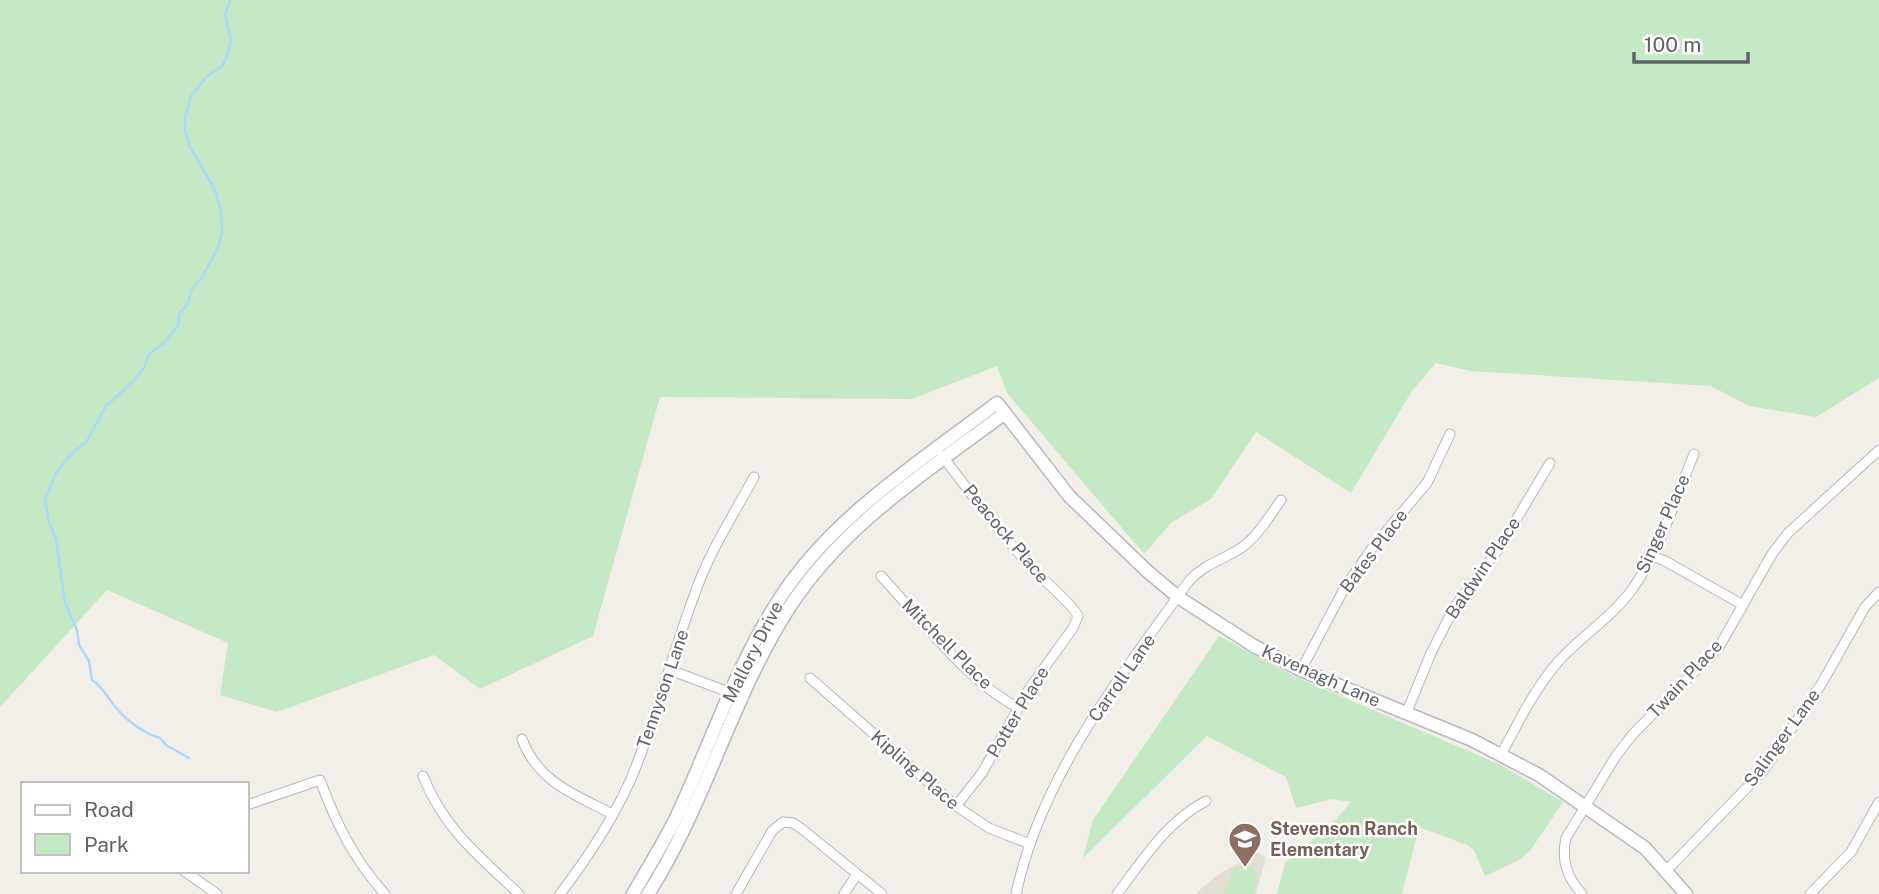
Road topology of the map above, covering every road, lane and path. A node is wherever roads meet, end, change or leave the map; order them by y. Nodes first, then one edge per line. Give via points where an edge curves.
1 (1001, 408) joint
2 (1450, 434) dead end
3 (1879, 450) edge
4 (940, 454) junction
5 (1694, 454) dead end
6 (1550, 463) dead end
7 (754, 477) dead end
8 (1281, 500) dead end
9 (1652, 556) junction
10 (881, 576) dead end
11 (1879, 592) edge
12 (1178, 597) junction
13 (1743, 605) junction
14 (1078, 616) joint
15 (670, 670) junction
16 (1301, 670) junction
17 (810, 678) dead end
18 (737, 695) junction
19 (1017, 707) junction
20 (1406, 714) junction
21 (522, 739) dead end
22 (1501, 755) junction
23 (424, 776) dead end
24 (1206, 801) dead end
25 (1879, 802) edge
26 (248, 805) edge
27 (956, 806) junction
28 (1585, 806) junction
29 (612, 814) junction
30 (1030, 844) junction
31 (1667, 870) junction
32 (187, 873) edge
33 (857, 874) junction
34 (217, 894) edge
35 (385, 894) edge
36 (519, 894) edge
37 (560, 894) edge
38 (633, 894) edge
39 (648, 894) edge
40 (736, 894) edge
41 (844, 894) edge
42 (882, 894) edge
43 (1016, 894) edge
44 (1116, 894) edge
45 (1582, 894) edge
46 (1686, 894) edge
47 (1810, 894) edge

1 - 4 main road, Mallory Drive
1 - 12 main road, Kavenagh Lane via 1069,496
2 - 16 street, Bates Place via 1427,483 1345,587
3 - 13 street, Twain Place via 1788,533
4 - 14 street, Peacock Place via 1028,564
4 - 18 main road, Mallory Drive via 869,501 808,561 752,646
5 - 9 street, Singer Place
6 - 20 street, Baldwin Place via 1498,550 1455,606
7 - 15 street, Tennyson Lane via 709,559
8 - 12 street, Carroll Lane via 1251,540 1198,572
9 - 13 street
9 - 22 street, Singer Place via 1618,607 1553,669 1526,706
10 - 19 street, Mitchell Place via 969,672
11 - 31 street, Salinger Lane via 1865,607 1822,683 1763,771
12 - 16 main road, Kavenagh Lane
12 - 30 street, Carroll Lane via 1075,747
13 - 28 street, Twain Place via 1719,646 1625,745
14 - 19 street, Potter Place
15 - 18 street
15 - 29 street, Tennyson Lane via 645,743
16 - 20 main road, Kavenagh Lane
17 - 27 street, Kipling Place
18 - 38 main road, Mallory Drive
18 - 39 main road via 682,834
19 - 27 street, Potter Place via 982,773
20 - 22 main road, Kavenagh Lane
21 - 29 street via 529,758 545,774
22 - 28 main road, Kavenagh Lane
23 - 36 street via 448,823
24 - 44 street via 1172,825
25 - 47 street via 1851,852
26 - 35 street via 320,780 349,848
27 - 30 street, Kipling Place via 989,828
28 - 31 main road, Kavenagh Lane via 1646,848
28 - 45 street, Twain Place via 1564,848 1566,869
29 - 37 street, Tennyson Lane
30 - 43 street, Carroll Lane
31 - 46 main road, Kavenagh Lane
32 - 34 street
33 - 40 street via 802,829 783,822 772,831
33 - 41 street
33 - 42 street

